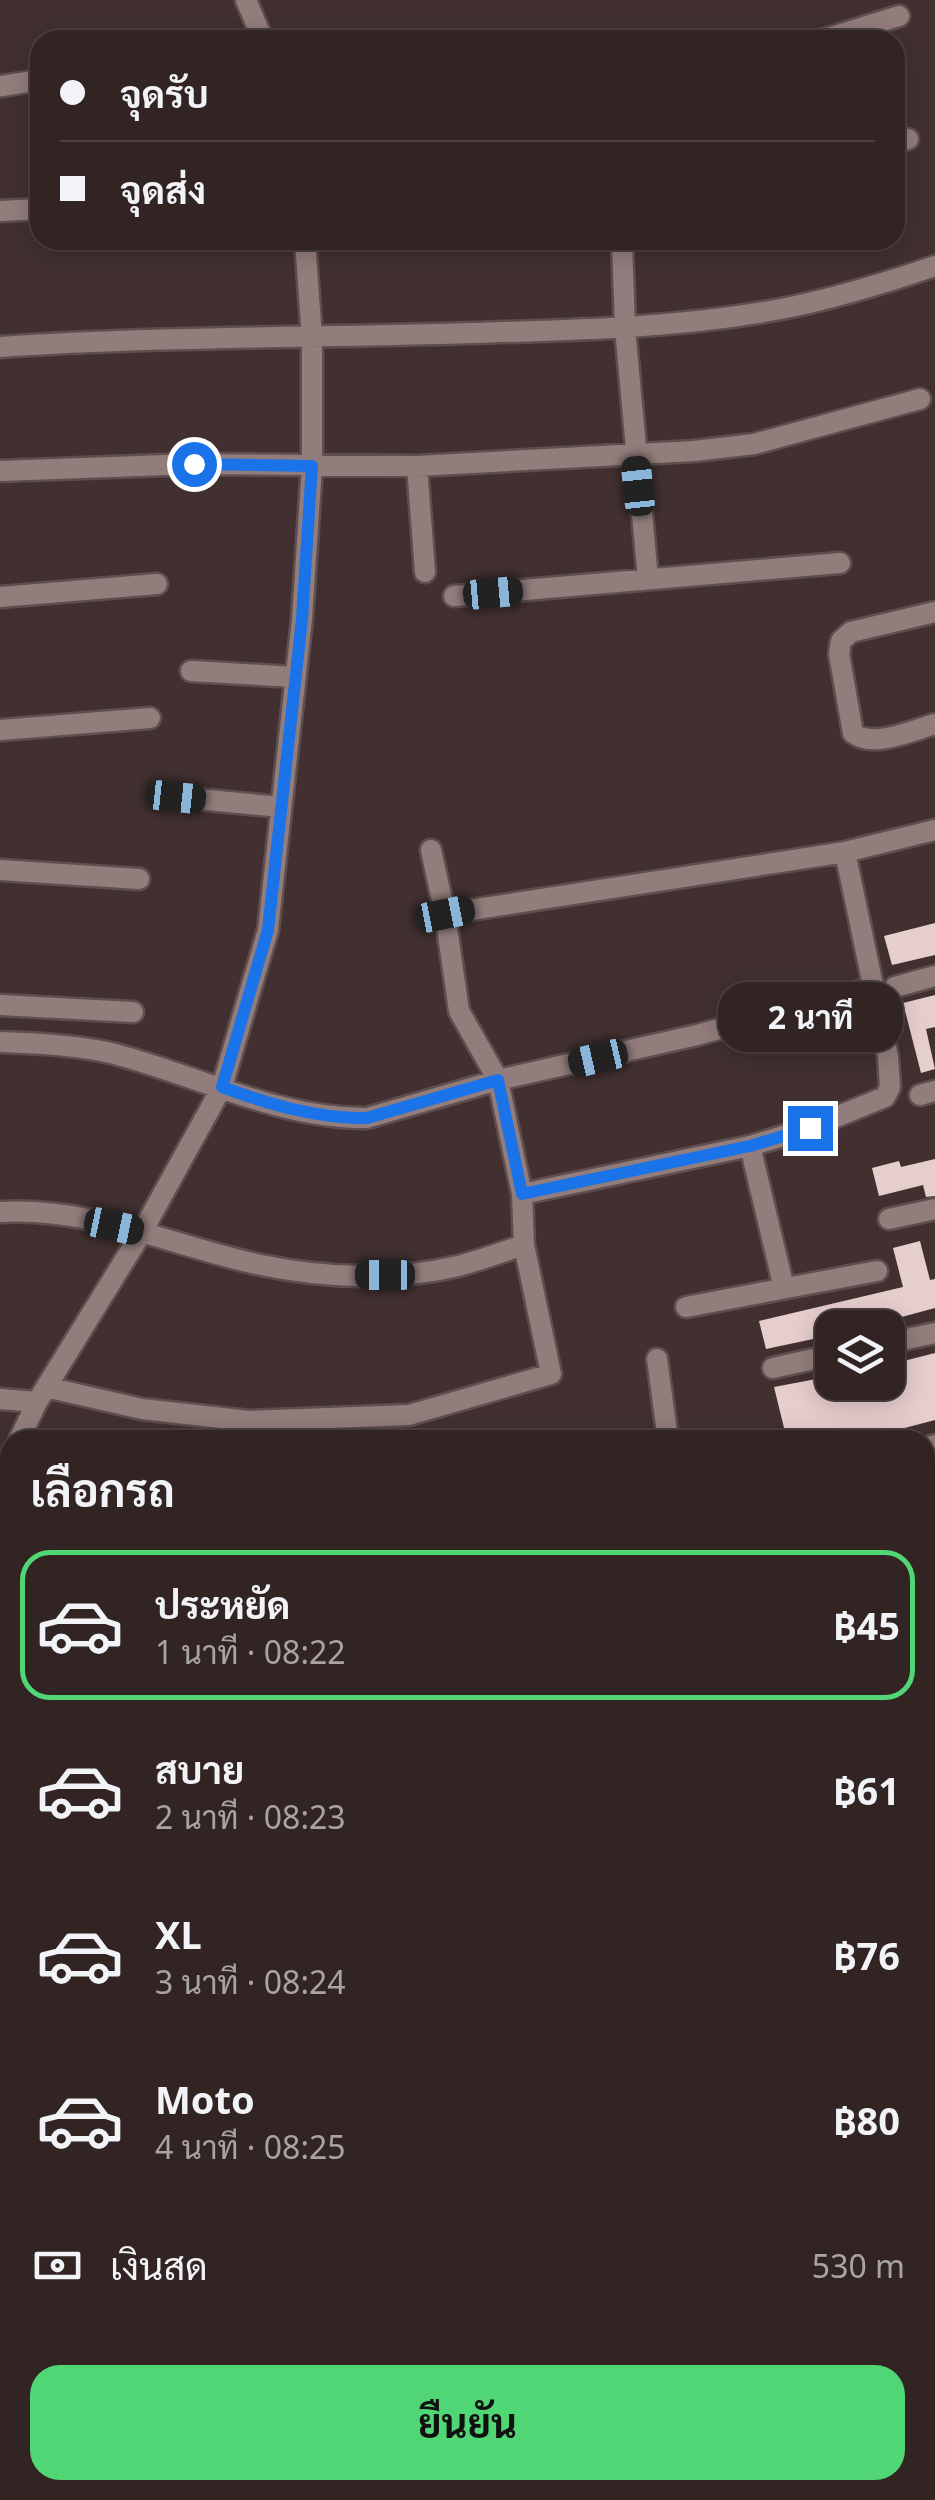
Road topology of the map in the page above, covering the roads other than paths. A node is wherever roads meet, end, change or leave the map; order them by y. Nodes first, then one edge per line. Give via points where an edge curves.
1 (246, 0) edge
2 (899, 16) dead end
3 (258, 30) edge
4 (854, 30) edge
5 (30, 82) edge
6 (2, 86) edge
7 (30, 210) edge
8 (0, 212) edge
9 (306, 250) edge
10 (622, 250) edge
11 (935, 266) edge
12 (625, 328) junction
13 (312, 338) junction
14 (0, 347) edge
15 (920, 399) dead end
16 (635, 454) junction
17 (312, 466) junction
18 (418, 466) junction
19 (0, 470) edge
20 (840, 563) dead end
21 (425, 572) dead end
22 (648, 579) junction
23 (157, 584) dead end
24 (454, 596) dead end
25 (0, 597) edge
26 (935, 612) edge
27 (191, 671) dead end
28 (295, 677) junction
29 (150, 718) dead end
30 (935, 724) edge
31 (0, 730) edge
32 (176, 797) dead end
33 (281, 807) junction
34 (935, 830) edge
35 (431, 850) dead end
36 (845, 852) junction
37 (0, 870) edge
38 (139, 879) dead end
39 (445, 914) junction
40 (935, 976) edge
41 (885, 987) junction
42 (0, 1005) edge
43 (134, 1012) dead end
44 (0, 1042) edge
45 (498, 1080) junction
46 (222, 1087) junction
47 (750, 1146) junction
48 (522, 1194) junction
49 (935, 1209) edge
50 (0, 1212) edge
51 (889, 1220) dead end
52 (142, 1232) junction
53 (524, 1244) junction
54 (876, 1271) dead end
55 (784, 1288) junction
56 (686, 1308) dead end
57 (935, 1333) edge
58 (905, 1339) edge
59 (656, 1359) dead end
60 (815, 1359) edge
61 (773, 1368) dead end
62 (42, 1394) junction
63 (0, 1399) edge
64 (24, 1430) edge
65 (667, 1430) edge

1 - 3 street
2 - 4 street
5 - 6 street
7 - 8 street
9 - 13 street
10 - 12 street
11 - 12 street via 781,309
12 - 13 street
12 - 16 street
13 - 14 street
13 - 17 street
15 - 16 street via 754,444
16 - 18 street
16 - 22 street
17 - 18 street
17 - 19 street
17 - 28 street
18 - 21 street
20 - 22 street
22 - 24 street
23 - 25 street
26 - 30 street via 851,632 839,654 853,734 872,740
27 - 28 street
28 - 33 street
29 - 31 street
32 - 33 street
33 - 46 street via 268,930
34 - 36 street
35 - 39 street
36 - 39 street
36 - 41 street
37 - 38 street
39 - 45 street via 459,1010
40 - 41 street
41 - 45 street
41 - 47 street via 885,1097
42 - 43 street
44 - 46 street via 111,1053
45 - 46 street via 367,1118 264,1103
45 - 48 street
46 - 52 street
47 - 48 street
47 - 55 street
48 - 53 street
49 - 51 street
50 - 52 street via 59,1214
52 - 53 street via 323,1274 456,1266
52 - 62 street
53 - 62 street via 551,1374 409,1415 250,1421
54 - 55 street
55 - 56 street
57 - 58 street
59 - 65 street
60 - 61 street
62 - 63 street
62 - 64 street

